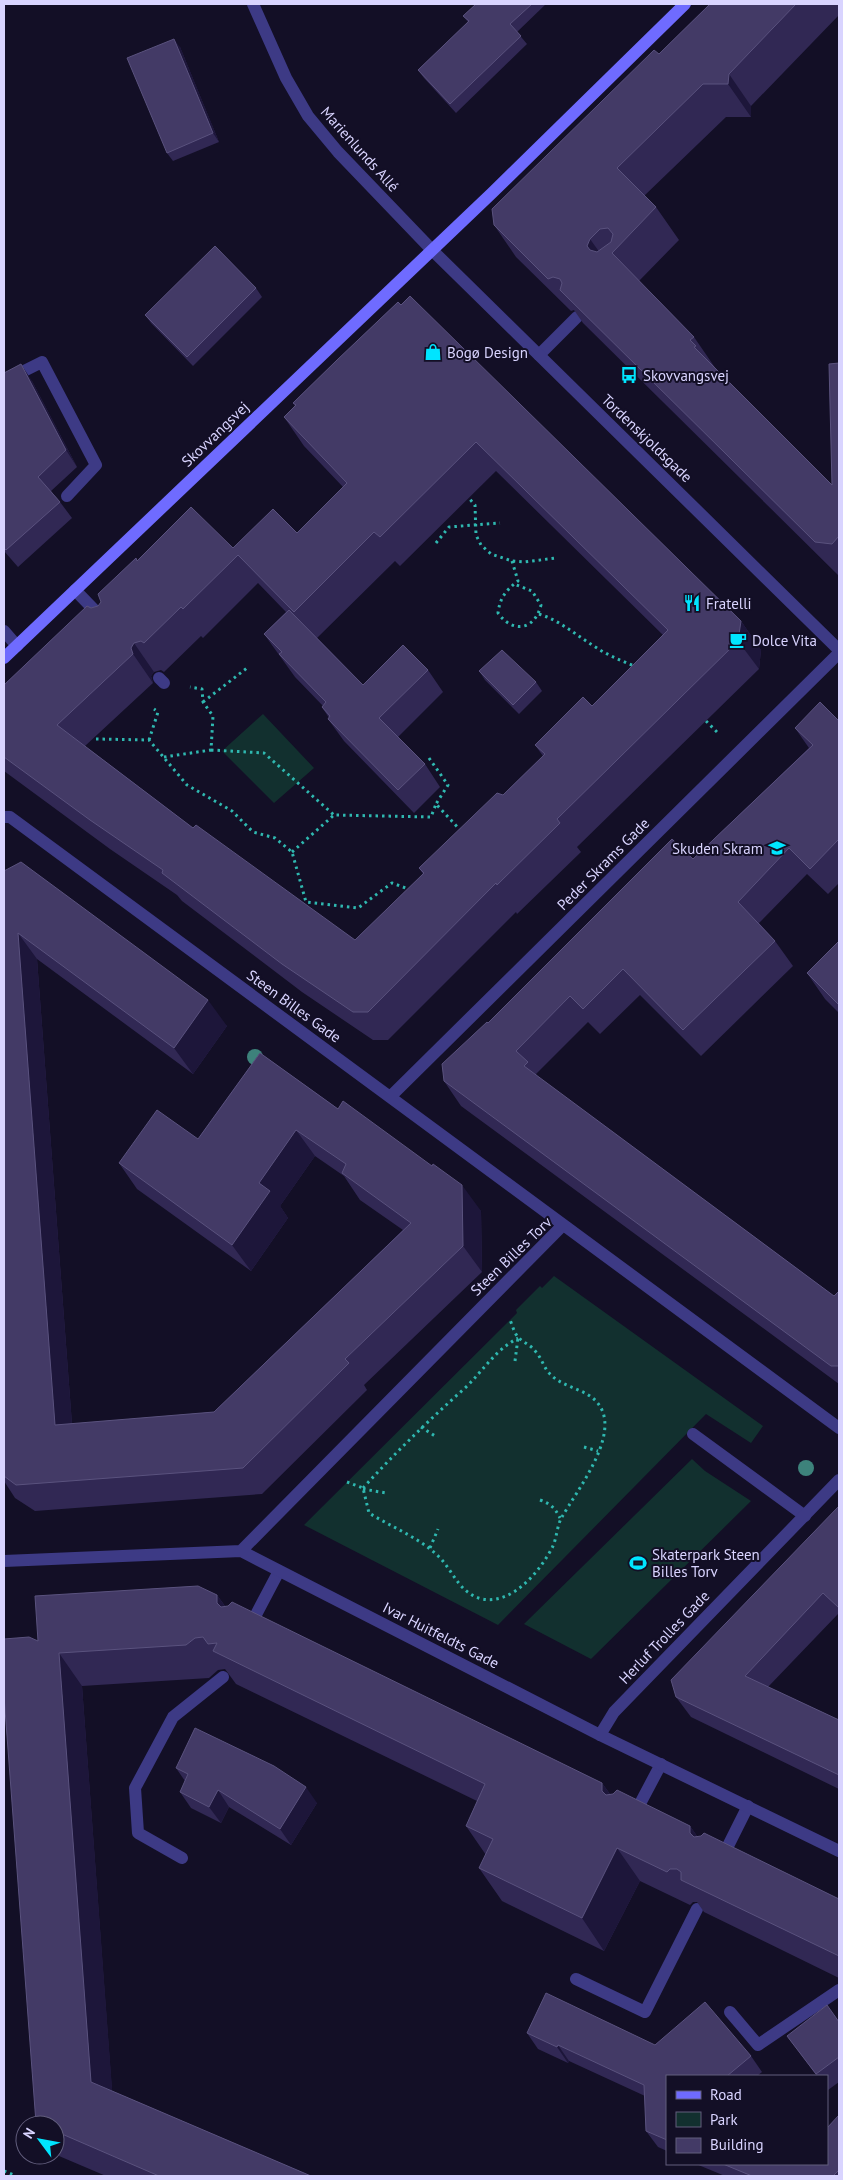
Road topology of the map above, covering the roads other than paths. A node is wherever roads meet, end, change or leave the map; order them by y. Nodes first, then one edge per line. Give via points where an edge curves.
1 (253, 4) edge
2 (685, 4) edge
3 (432, 250) junction
4 (577, 317) edge
5 (539, 355) junction
6 (4, 381) edge
7 (66, 496) dead end
8 (75, 590) junction
9 (113, 629) edge
10 (4, 631) edge
11 (17, 646) junction
12 (839, 652) edge
13 (4, 658) edge
14 (4, 817) edge
15 (390, 1097) junction
16 (563, 1225) junction
17 (839, 1428) edge
18 (693, 1434) dead end
19 (839, 1480) edge
20 (805, 1516) junction
21 (241, 1551) junction
22 (4, 1561) edge
23 (279, 1571) junction
24 (247, 1632) edge
25 (223, 1677) edge
26 (600, 1735) junction
27 (661, 1764) junction
28 (748, 1806) junction
29 (632, 1820) edge
30 (839, 1851) edge
31 (182, 1858) dead end
32 (720, 1862) edge
33 (697, 1909) edge
34 (576, 1979) dead end
35 (839, 1990) edge
36 (730, 2012) dead end

1 - 3 street, Marienlunds Allé via 286,78 308,116
2 - 3 street, Skovvangsvej
3 - 5 street, Tordenskjoldsgade
3 - 8 street, Skovvangsvej
4 - 5 street
5 - 12 street, Tordenskjoldsgade
6 - 7 street via 42,362 96,465
8 - 9 street
8 - 11 street, Skovvangsvej
10 - 11 street
11 - 13 street, Skovvangsvej
12 - 15 street, Peder Skrams Gade
14 - 15 street, Steen Billes Gade via 18,823
15 - 16 street, Steen Billes Gade
16 - 17 street, Steen Billes Torv
16 - 21 street, Steen Billes Torv
18 - 20 street
19 - 20 street, Herluf Trolles Gade
20 - 26 street, Herluf Trolles Gade via 614,1712
21 - 22 street
21 - 23 street, Ivar Huitfeldts Gade
23 - 24 street
23 - 26 street, Ivar Huitfeldts Gade
25 - 31 street via 174,1717 135,1788 138,1833
26 - 27 street, Ivar Huitfeldts Gade
27 - 28 street, Ivar Huitfeldts Gade
27 - 29 street
28 - 30 street, Ivar Huitfeldts Gade
28 - 32 street
33 - 34 street via 645,2012
35 - 36 street via 758,2045

